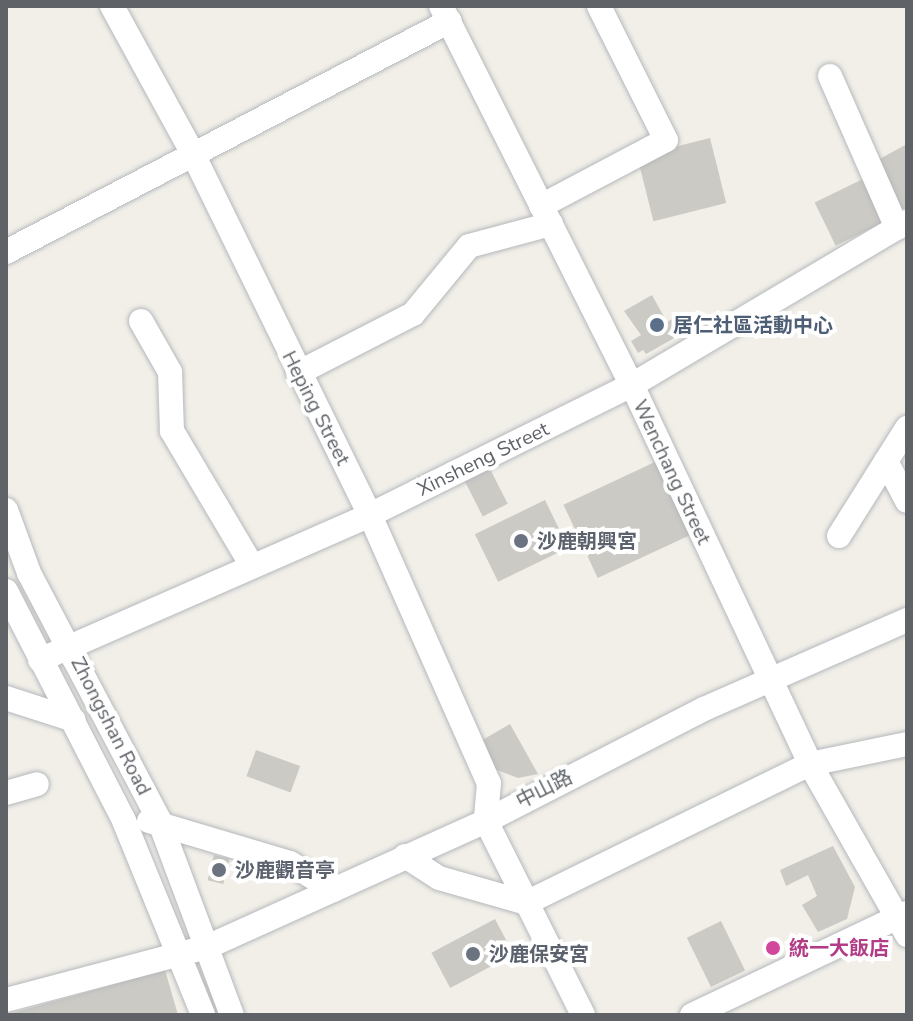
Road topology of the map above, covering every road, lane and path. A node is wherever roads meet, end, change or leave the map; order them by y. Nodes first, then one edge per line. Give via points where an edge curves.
1 (112, 6) edge
2 (599, 6) edge
3 (445, 14) edge
4 (830, 76) dead end
5 (194, 156) junction
6 (546, 215) junction
7 (902, 225) edge
8 (6, 252) edge
9 (141, 321) dead end
10 (298, 373) junction
11 (632, 385) junction
12 (907, 428) edge
13 (886, 461) junction
14 (907, 501) edge
15 (6, 510) edge
16 (370, 515) junction
17 (839, 536) dead end
18 (252, 566) junction
19 (6, 591) edge
20 (907, 620) edge
21 (69, 646) junction
22 (40, 660) junction
23 (769, 681) junction
24 (6, 698) edge
25 (74, 720) junction
26 (907, 744) edge
27 (810, 764) junction
28 (37, 784) dead end
29 (6, 793) edge
30 (159, 820) junction
31 (124, 821) junction
32 (486, 821) junction
33 (405, 856) junction
34 (333, 890) junction
35 (526, 903) junction
36 (903, 922) edge
37 (207, 947) junction
38 (179, 952) junction
39 (6, 1000) edge
40 (203, 1015) edge
41 (232, 1015) edge
42 (583, 1015) edge
43 (692, 1015) edge

1 - 5 street, Heping Street
2 - 6 street via 666,140
3 - 5 street
3 - 6 street, Wenchang Street
4 - 7 street
5 - 8 street
5 - 10 street, Heping Street
6 - 10 street via 469,246 413,314
6 - 11 street, Wenchang Street
7 - 11 street, Xinsheng Street
9 - 18 street via 170,372 172,431
10 - 16 street, Heping Street
11 - 16 street, Xinsheng Street
11 - 23 street, Wenchang Street
12 - 13 street
13 - 14 street
13 - 17 street
15 - 21 street, Zhongshan Road via 29,573
16 - 18 street, Xinsheng Street
16 - 32 street, Heping Street via 489,783
18 - 21 street, Xinsheng Street
19 - 22 street, Zhongshan Road
20 - 23 street, 中山路
21 - 22 street, Xinsheng Street
21 - 30 street, Zhongshan Road
22 - 25 street, Zhongshan Road
23 - 27 street, Wenchang Street
23 - 32 street, 中山路
24 - 25 street
25 - 31 street, Zhongshan Road
26 - 27 street
27 - 35 street
27 - 36 street, Wenchang Street
28 - 29 street
30 - 31 street
30 - 34 street via 290,863
30 - 37 street, Zhongshan Road
31 - 38 street, Zhongshan Road
32 - 33 street, 中山路
32 - 35 street
33 - 34 street, 中山路
33 - 35 street via 439,878
34 - 37 street, 中山路
35 - 42 street
36 - 43 street
37 - 38 street, 中山路
37 - 41 street, Zhongshan Road
38 - 39 street, 中山路
38 - 40 street, Zhongshan Road

